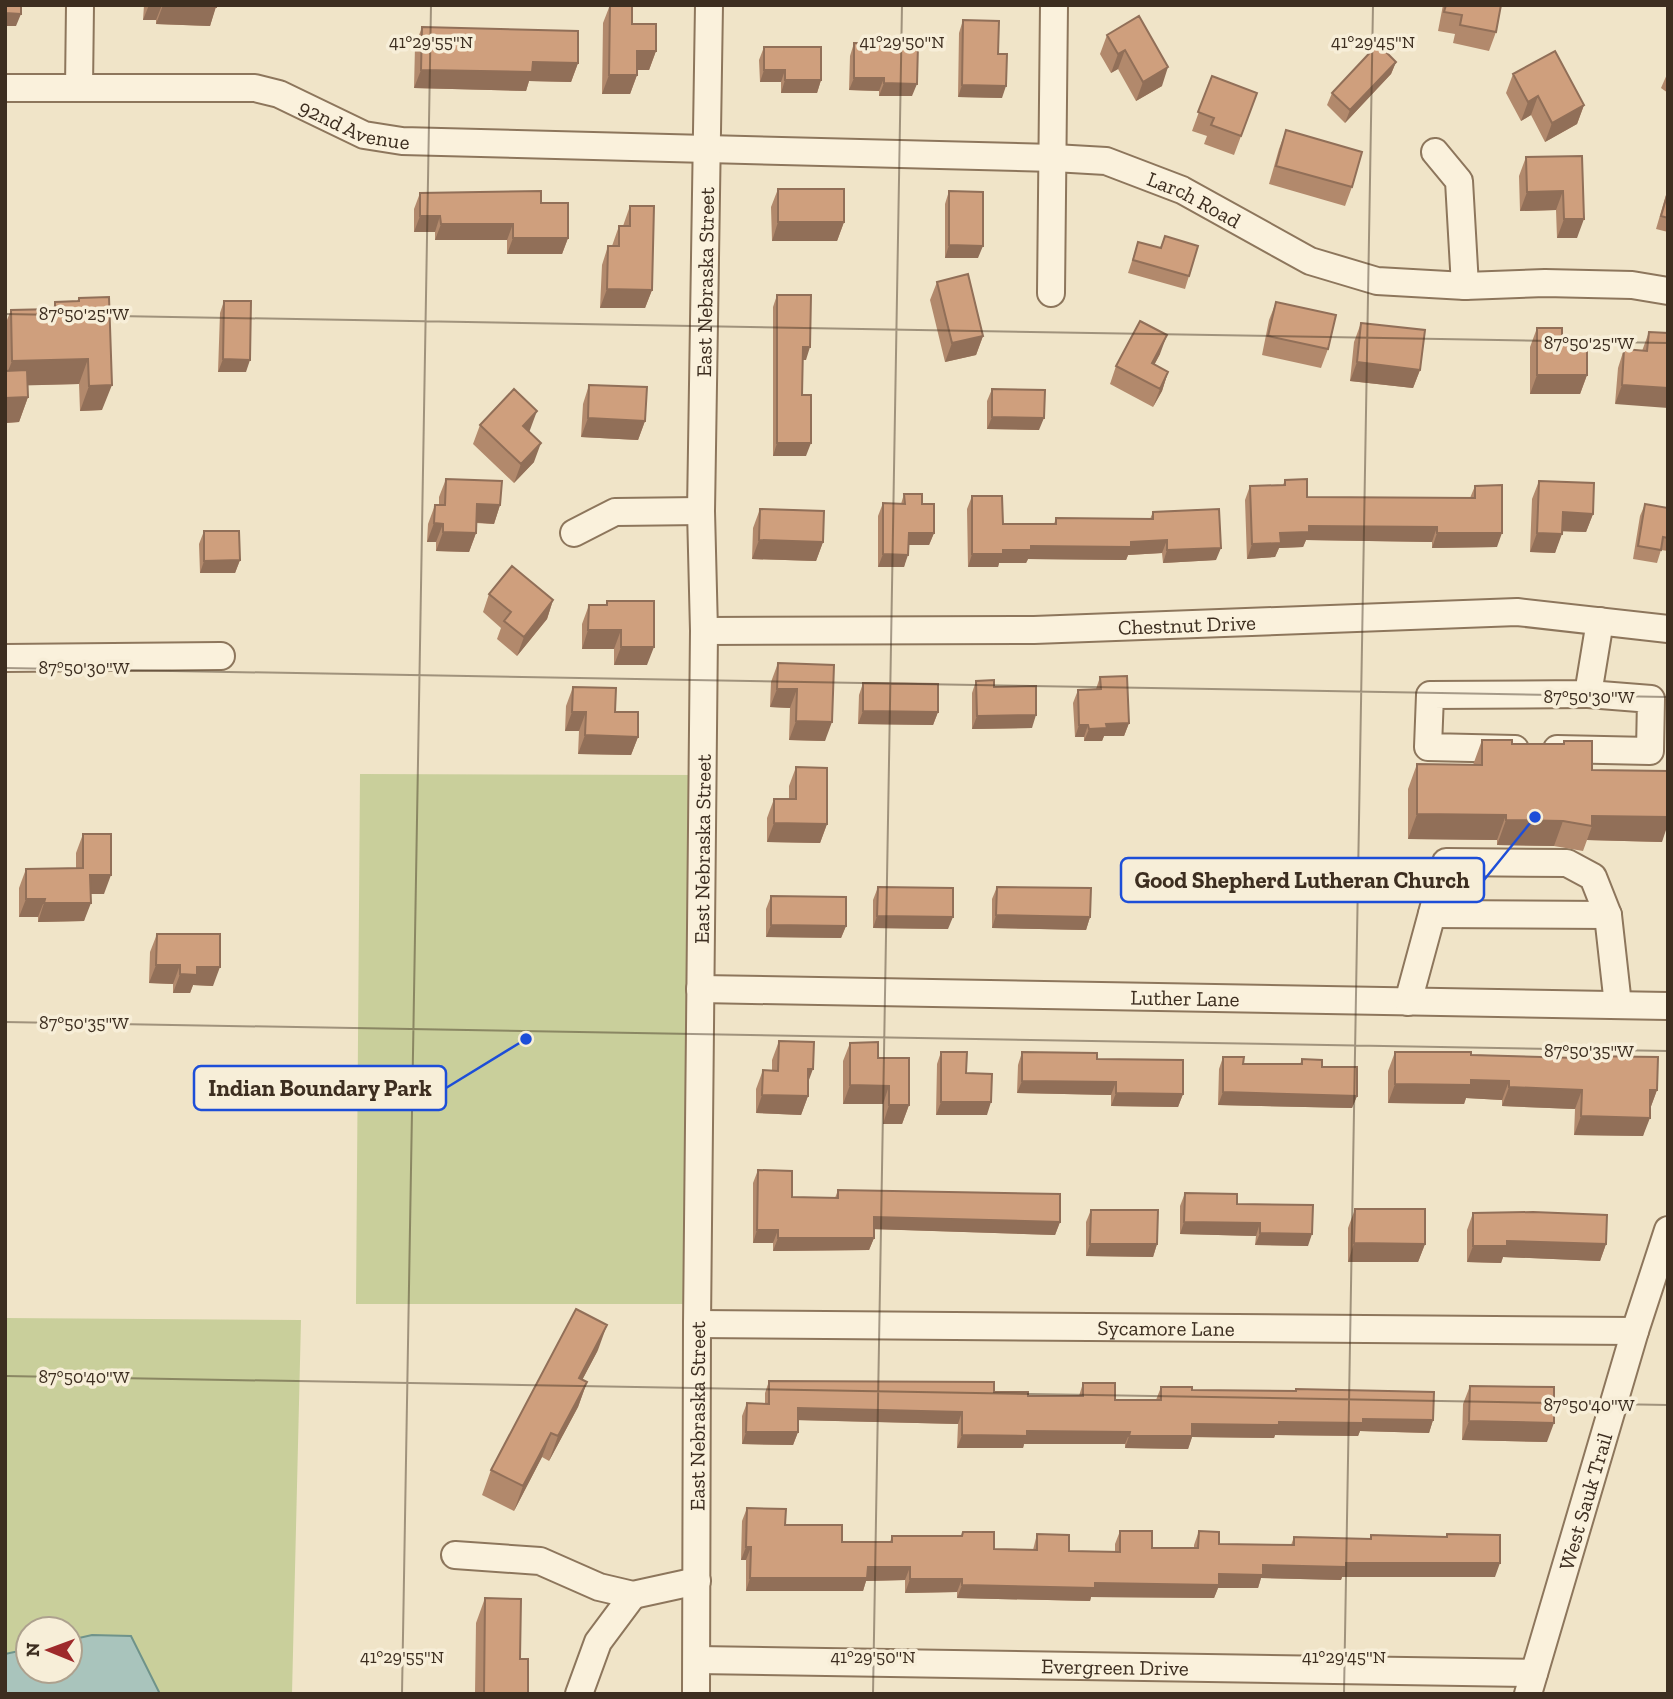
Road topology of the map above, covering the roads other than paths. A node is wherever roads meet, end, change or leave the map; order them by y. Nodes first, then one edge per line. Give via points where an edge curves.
1 (80, 5) edge
2 (709, 5) edge
3 (1054, 5) edge
4 (5, 88) edge
5 (79, 88) junction
6 (708, 148) junction
7 (1435, 152) dead end
8 (1054, 158) junction
9 (1465, 286) junction
10 (1668, 291) edge
11 (1051, 293) dead end
12 (701, 511) junction
13 (575, 533) dead end
14 (1600, 621) junction
15 (1668, 629) edge
16 (704, 631) junction
17 (221, 656) dead end
18 (5, 658) edge
19 (1588, 694) junction
20 (1432, 914) junction
21 (1608, 915) junction
22 (700, 989) junction
23 (1408, 1002) junction
24 (1618, 1005) junction
25 (1668, 1006) edge
26 (1668, 1230) edge
27 (697, 1324) junction
28 (1635, 1331) junction
29 (454, 1555) dead end
30 (697, 1581) junction
31 (633, 1595) junction
32 (696, 1660) junction
33 (1531, 1683) edge
34 (579, 1694) edge
35 (696, 1694) edge

1 - 5 street
2 - 6 street, East Nebraska Street
3 - 8 street
4 - 5 street, 92nd Avenue
5 - 6 street, 92nd Avenue via 255,88 279,93 364,135 402,141
6 - 8 street, Larch Road
6 - 12 street, East Nebraska Street
7 - 9 street via 1459,181
8 - 9 street, Larch Road via 1106,161 1182,190 1310,261 1377,281
8 - 11 street
9 - 10 street, Larch Road via 1632,285
12 - 13 street via 615,512
12 - 16 street, East Nebraska Street
14 - 15 street, Chestnut Drive
14 - 16 street, Chestnut Drive via 1517,612 1034,630
14 - 19 street
16 - 22 street, East Nebraska Street
17 - 18 street
19 - 19 street via 1430,695 1428,747 1650,751 1651,699
20 - 21 street
20 - 21 street via 1446,862 1566,863 1593,877
20 - 23 street
21 - 24 street
22 - 23 street, Luther Lane
22 - 27 street, East Nebraska Street
23 - 24 street, Luther Lane
24 - 25 street, Luther Lane
26 - 28 street, West Sauk Trail
27 - 28 street, Sycamore Lane
27 - 30 street, East Nebraska Street
28 - 33 street, West Sauk Trail
29 - 31 street via 540,1561 600,1587
30 - 31 street
30 - 32 street, East Nebraska Street
31 - 34 street via 597,1642
32 - 33 street, Evergreen Drive
32 - 35 street, East Nebraska Street

